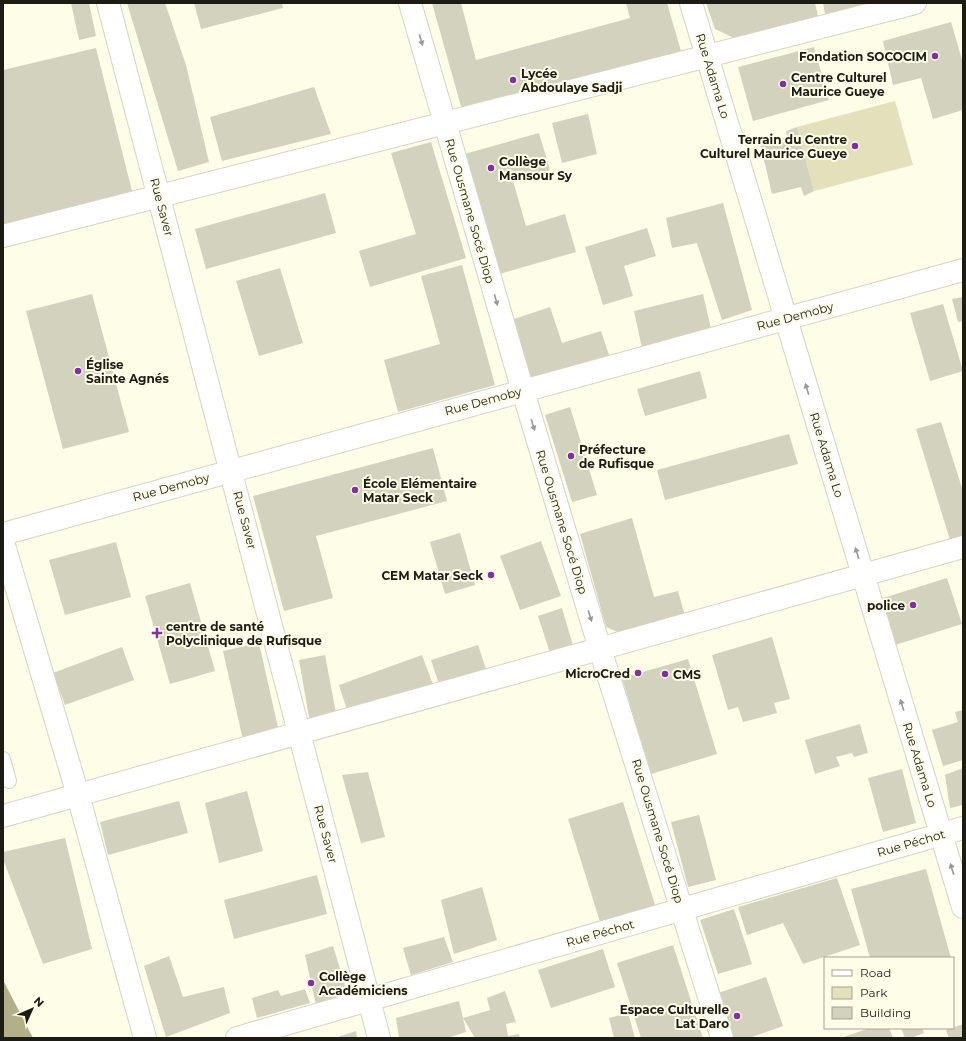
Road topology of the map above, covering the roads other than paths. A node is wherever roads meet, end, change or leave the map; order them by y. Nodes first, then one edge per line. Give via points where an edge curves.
1 (108, 3) edge
2 (410, 3) edge
3 (691, 3) edge
4 (915, 3) edge
5 (707, 56) junction
6 (445, 123) junction
7 (159, 196) junction
8 (3, 236) edge
9 (963, 270) edge
10 (786, 318) junction
11 (522, 391) junction
12 (232, 471) junction
13 (3, 534) edge
14 (3, 542) edge
15 (963, 547) edge
16 (863, 575) junction
17 (600, 649) junction
18 (300, 733) junction
19 (3, 759) edge
20 (9, 781) dead end
21 (78, 795) junction
22 (3, 816) edge
23 (963, 828) edge
24 (941, 834) junction
25 (963, 907) edge
26 (682, 910) junction
27 (370, 999) junction
28 (145, 1038) edge
29 (237, 1038) edge
30 (380, 1038) edge
31 (722, 1038) edge

1 - 7 street, Rue Saver
2 -> 6 street, Rue Ousmane Socé Diop
3 - 5 street, Rue Adama Lo
4 - 5 street
5 - 6 street
5 - 10 street, Rue Adama Lo
6 - 7 street
6 -> 11 street, Rue Ousmane Socé Diop
7 - 8 street
7 - 12 street, Rue Saver
9 - 10 street, Rue Demoby
10 - 11 street, Rue Demoby
16 -> 10 street, Rue Adama Lo
11 - 12 street, Rue Demoby
11 -> 17 street, Rue Ousmane Socé Diop
12 - 13 street, Rue Demoby
12 - 18 street, Rue Saver
14 - 21 street
15 - 16 street
16 - 17 street
24 -> 16 street, Rue Adama Lo
17 - 18 street
17 - 26 street, Rue Ousmane Socé Diop
18 - 21 street
18 - 27 street, Rue Saver
19 - 20 lane
21 - 22 street
21 - 28 street
23 - 24 street, Rue Péchot
25 -> 24 street, Rue Adama Lo
24 - 26 street, Rue Péchot
26 - 27 street, Rue Péchot
26 - 31 street, Rue Ousmane Socé Diop
27 - 29 street, Rue Péchot
27 - 30 street, Rue Saver

